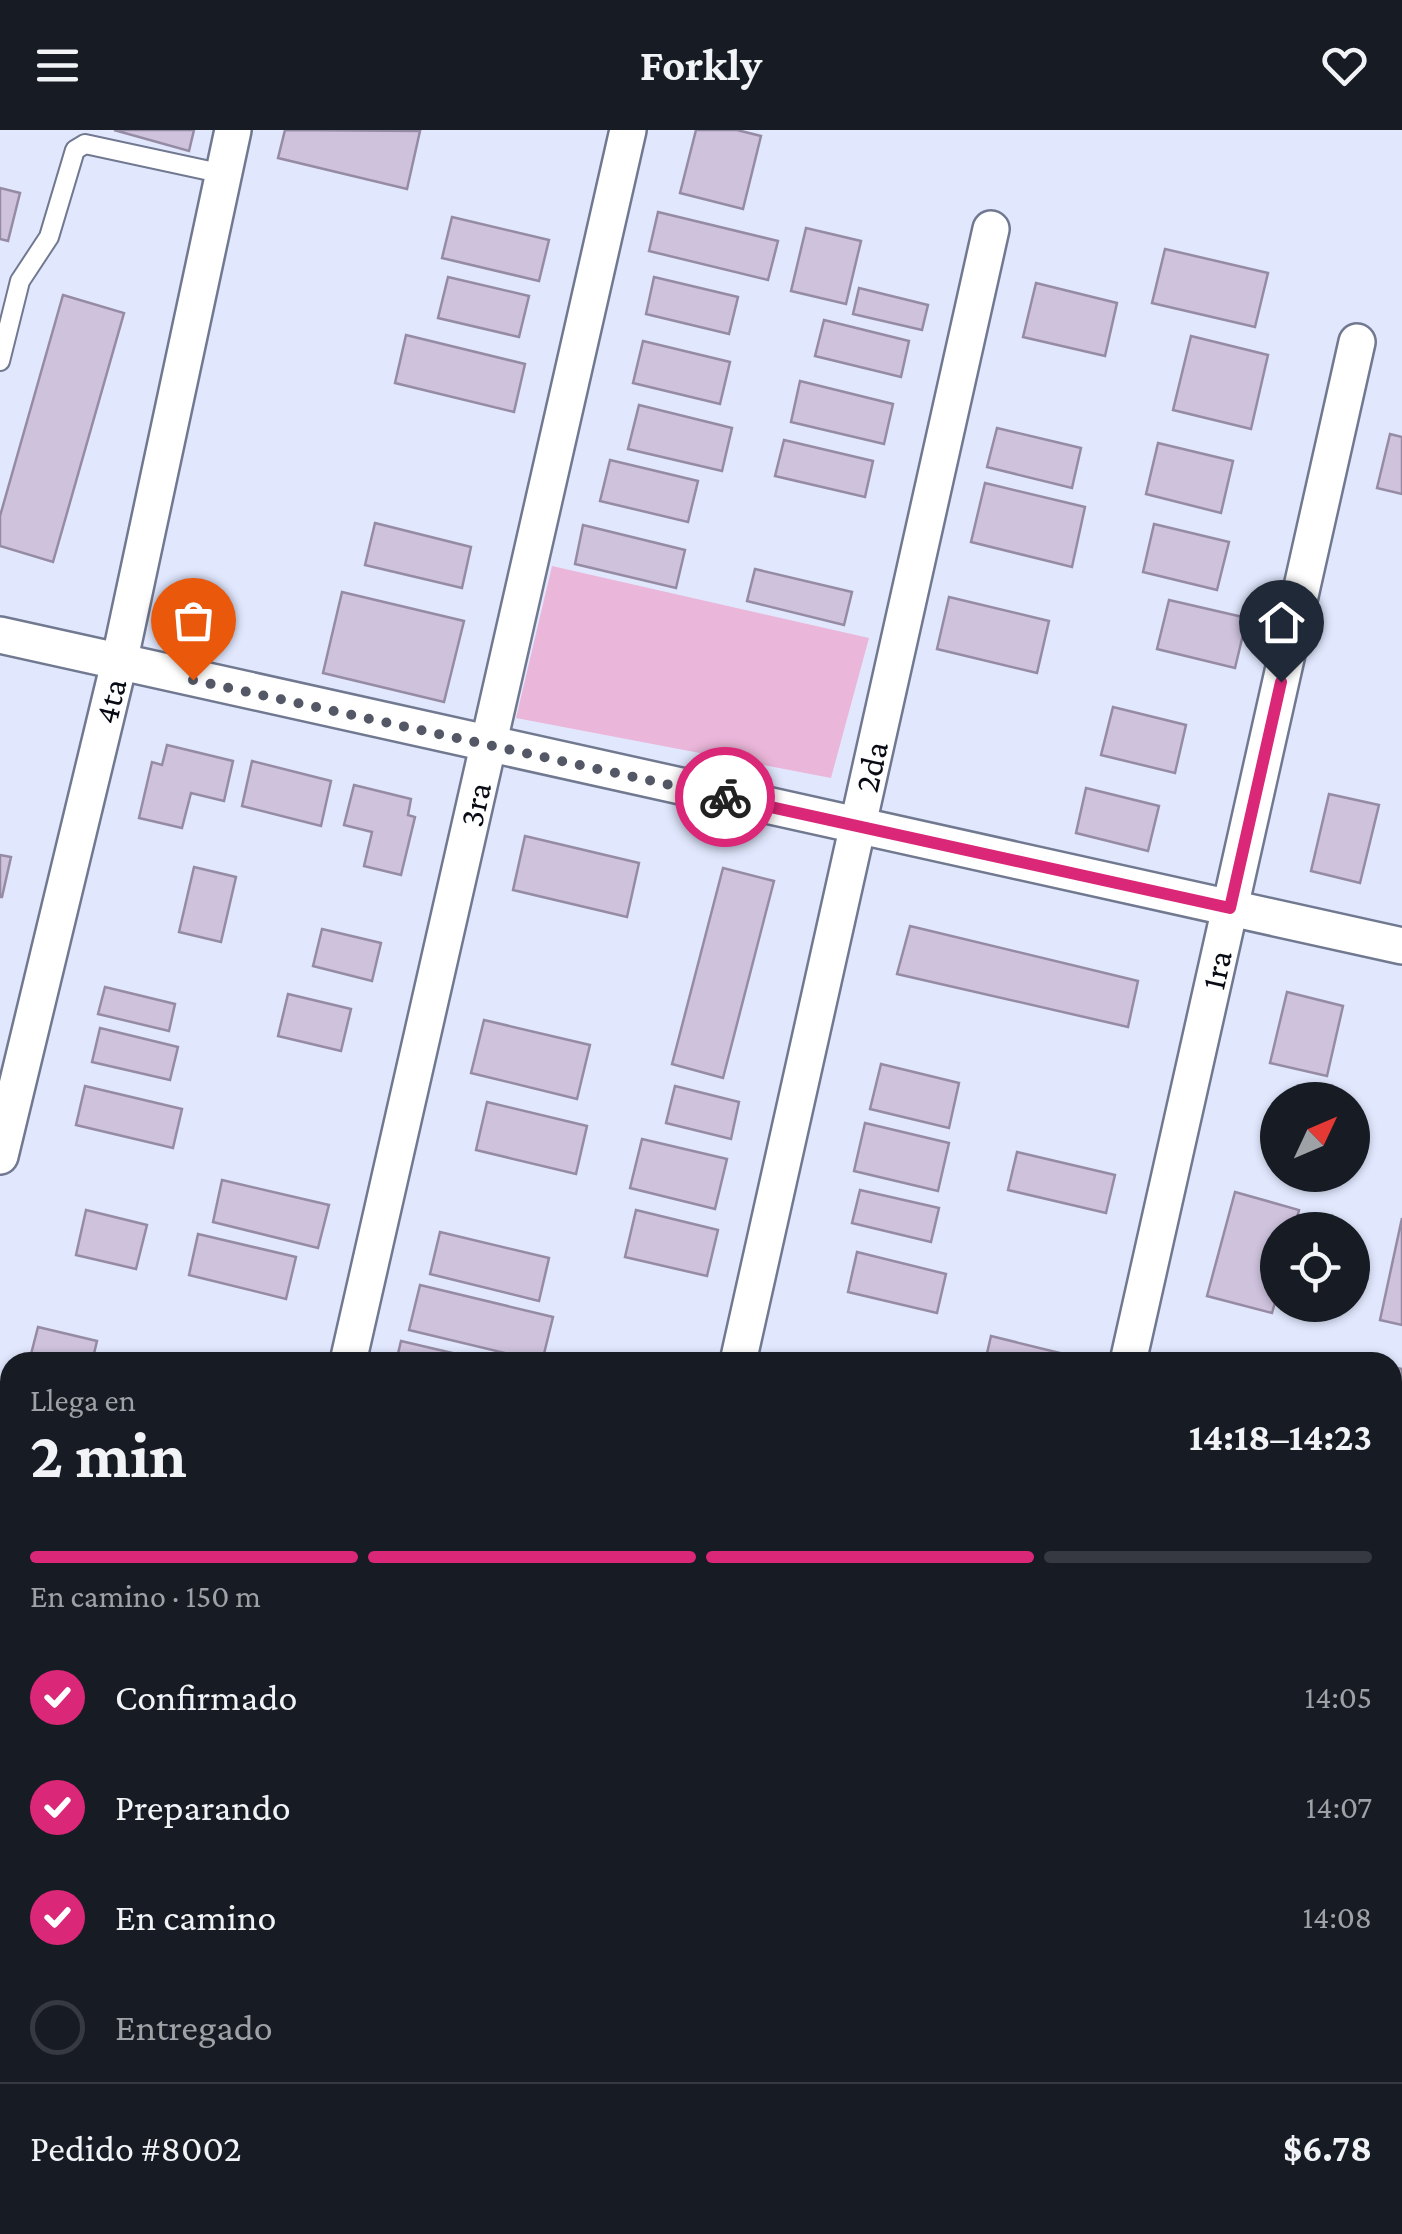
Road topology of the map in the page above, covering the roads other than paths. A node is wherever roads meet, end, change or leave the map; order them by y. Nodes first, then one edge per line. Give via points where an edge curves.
1 (233, 130) edge
2 (628, 130) edge
3 (224, 174) junction
4 (990, 229) dead end
5 (1357, 342) dead end
6 (0, 360) edge
7 (0, 636) edge
8 (119, 663) junction
9 (488, 745) junction
10 (858, 826) junction
11 (1230, 908) junction
12 (1402, 946) edge
13 (0, 1156) edge
14 (350, 1352) edge
15 (740, 1352) edge
16 (1130, 1352) edge

1 - 3 street, 4ta
2 - 9 street, 3ra
3 - 6 lane via 85,144 75,150 49,238 20,281
3 - 8 street, 4ta
4 - 10 street, 2da
5 - 11 street, 1ra
7 - 8 street
8 - 9 street
8 - 13 street, 4ta
9 - 10 street
9 - 14 street, 3ra
10 - 11 street
10 - 15 street, 2da
11 - 12 street
11 - 16 street, 1ra

